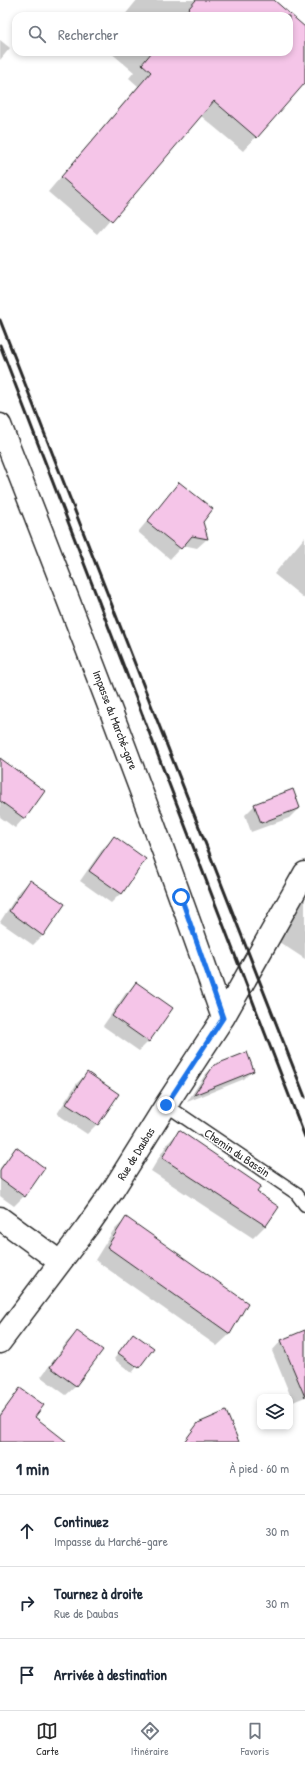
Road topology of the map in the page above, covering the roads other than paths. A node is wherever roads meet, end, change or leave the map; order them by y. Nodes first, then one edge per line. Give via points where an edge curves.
1 (0, 425) edge
2 (305, 873) edge
3 (223, 1018) junction
4 (166, 1105) junction
5 (305, 1205) edge
6 (0, 1218) edge
7 (60, 1262) junction
8 (0, 1342) edge

1 - 3 street, Impasse du Marché-gare via 181,897
2 - 3 street, Rue de Daubas
3 - 4 street, Rue de Daubas
4 - 5 lane, Chemin du Bassin via 296,1193
4 - 7 street, Rue de Daubas via 113,1190
6 - 7 street
7 - 8 street, Rue de Daubas

